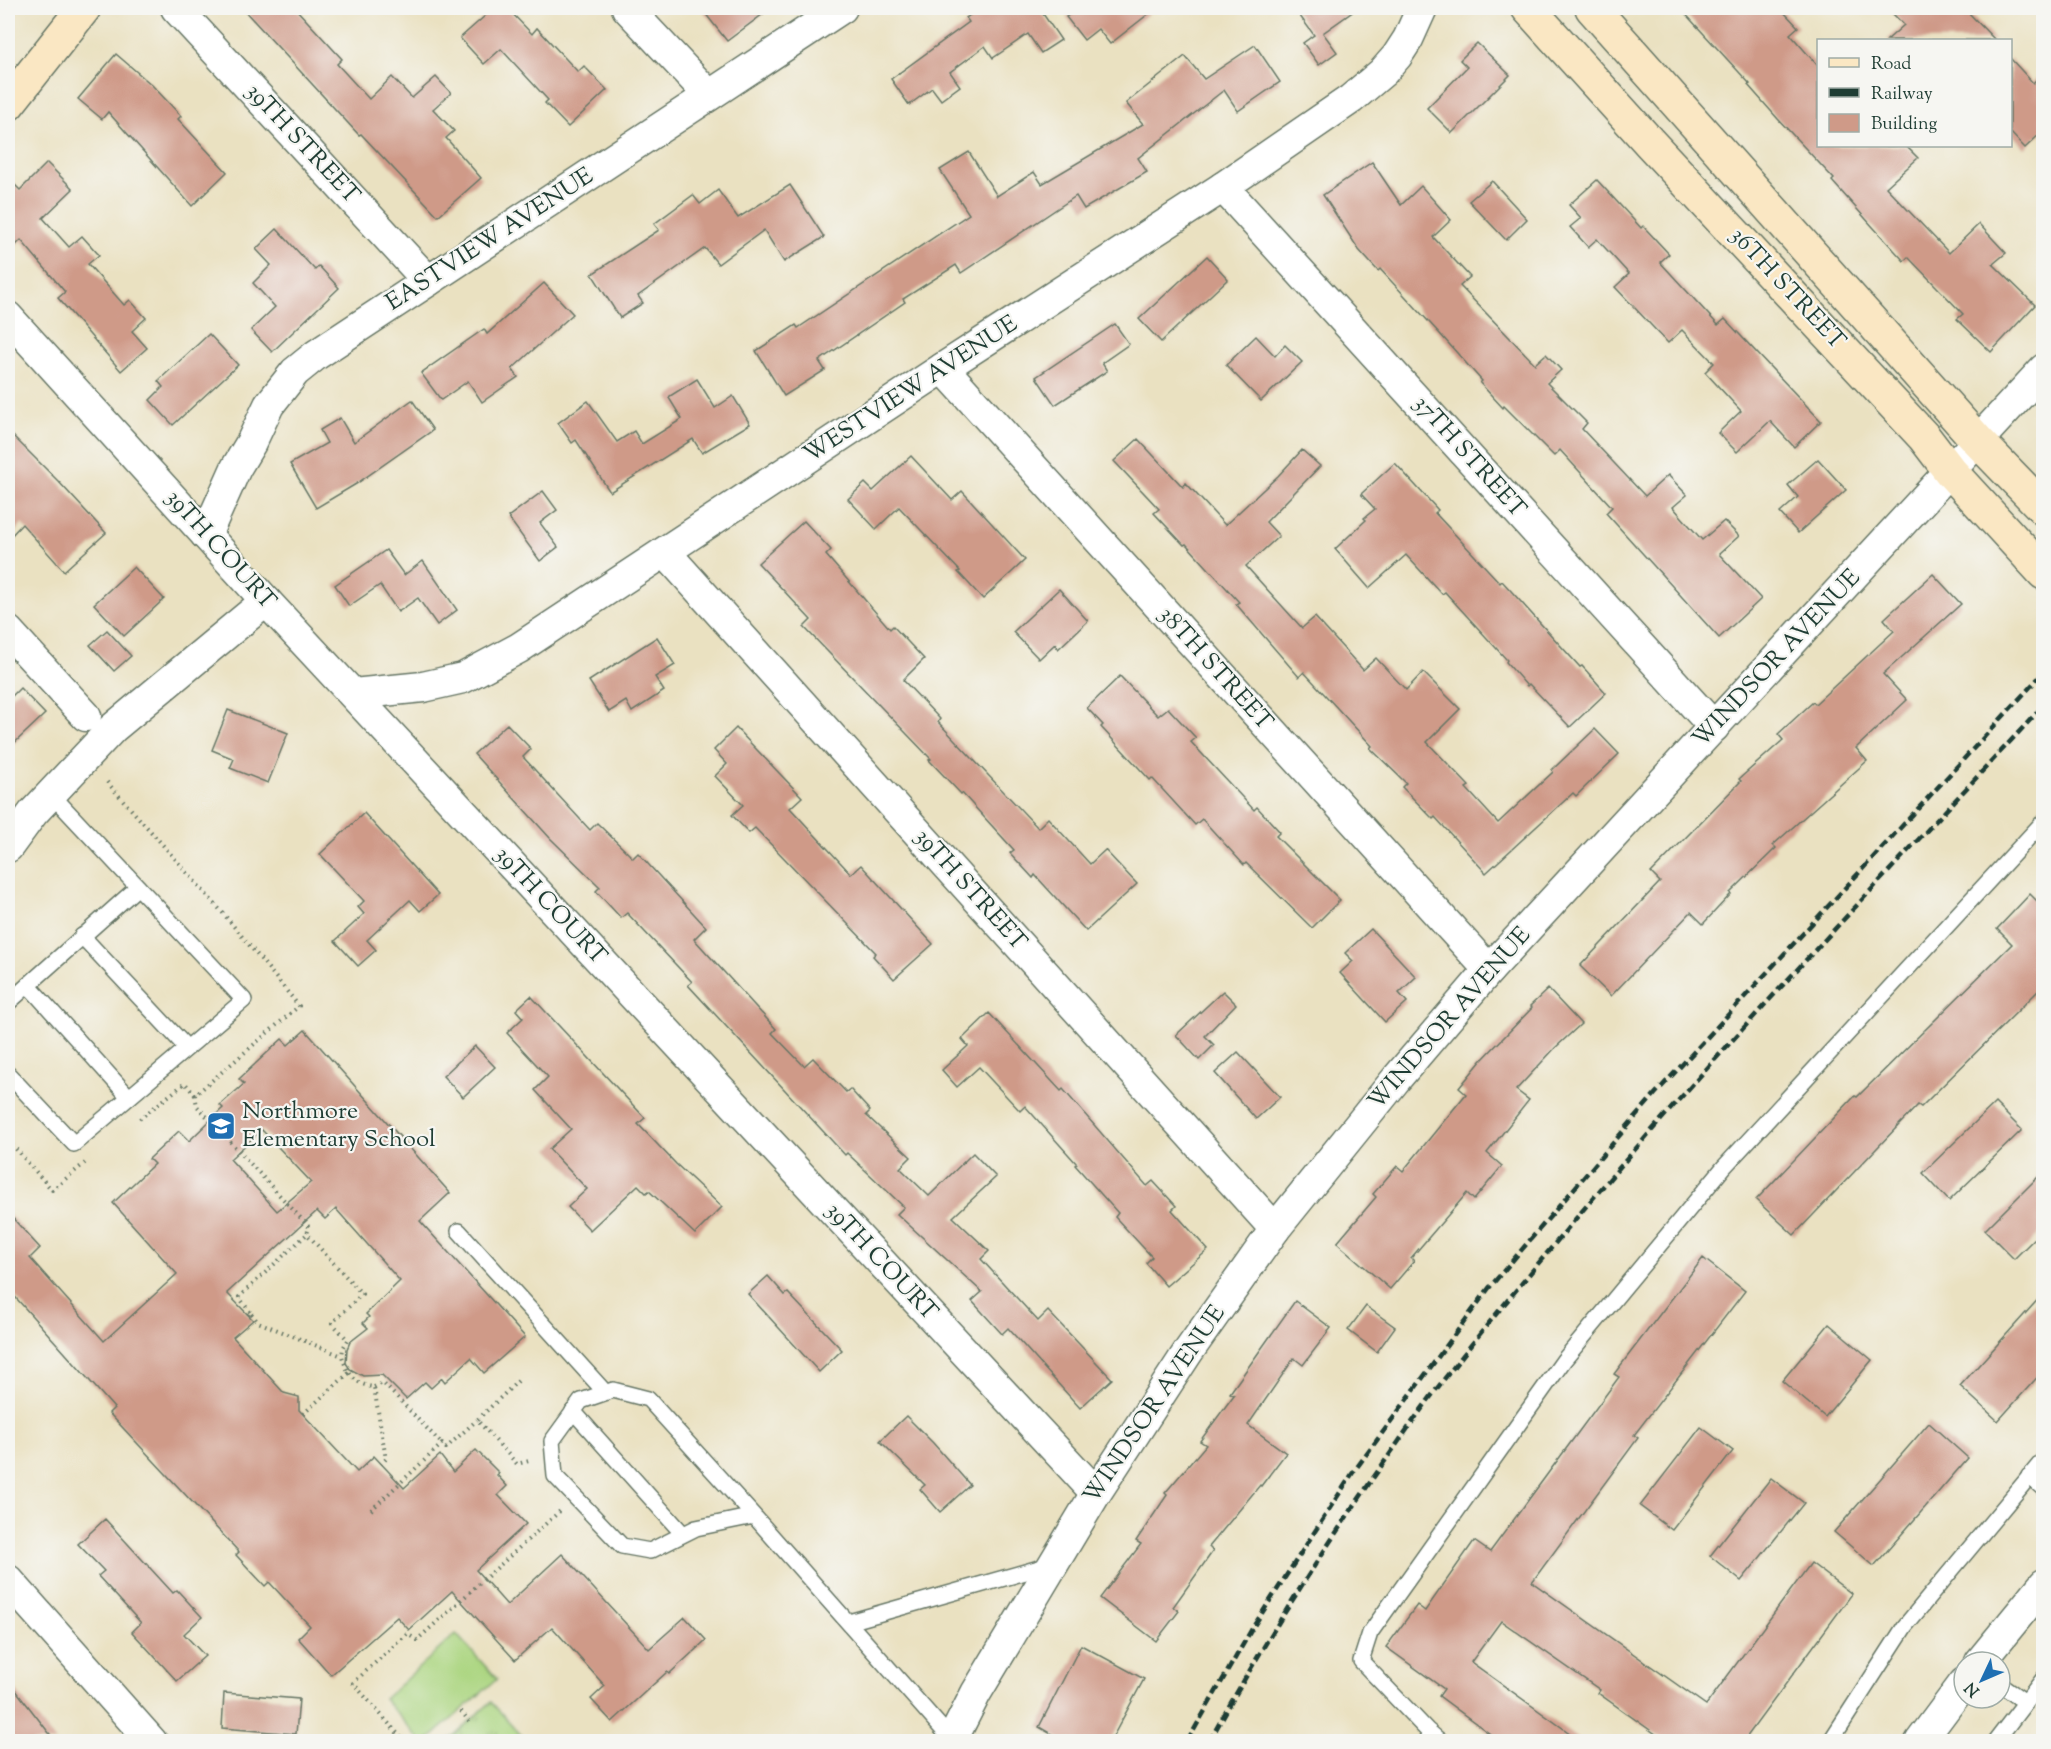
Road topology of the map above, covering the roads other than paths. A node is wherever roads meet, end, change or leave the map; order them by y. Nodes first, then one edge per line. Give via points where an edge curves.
1 (84, 8) edge
2 (176, 8) edge
3 (627, 8) edge
4 (842, 8) edge
5 (1422, 8) edge
6 (1528, 8) edge
7 (1592, 8) edge
8 (709, 95) junction
9 (8, 104) edge
10 (1223, 187) junction
11 (428, 281) junction
12 (8, 317) edge
13 (943, 368) junction
14 (2043, 369) edge
15 (1978, 441) junction
16 (1950, 471) junction
17 (2043, 509) edge
18 (206, 535) junction
19 (665, 552) junction
20 (2043, 573) edge
21 (266, 602) junction
22 (8, 631) edge
23 (352, 694) junction
24 (86, 716) dead end
25 (1714, 727) junction
26 (51, 794) junction
27 (2043, 821) edge
28 (8, 847) edge
29 (138, 887) junction
30 (82, 936) junction
31 (1489, 970) junction
32 (28, 985) junction
33 (8, 1003) edge
34 (187, 1048) junction
35 (8, 1074) edge
36 (129, 1097) junction
37 (1275, 1229) junction
38 (459, 1231) dead end
39 (605, 1392) junction
40 (573, 1411) junction
41 (2043, 1459) edge
42 (2029, 1476) junction
43 (2043, 1489) edge
44 (1096, 1492) junction
45 (754, 1516) junction
46 (683, 1534) junction
47 (1053, 1565) junction
48 (8, 1580) edge
49 (2040, 1596) edge
50 (849, 1622) junction
51 (1991, 1650) edge
52 (2043, 1678) edge
53 (2012, 1693) edge
54 (1952, 1699) edge
55 (2025, 1702) junction
56 (951, 1741) edge
57 (153, 1742) edge
58 (1441, 1742) edge
59 (1830, 1742) edge
60 (1920, 1742) edge
61 (1995, 1742) edge

1 - 9 street
2 - 11 street, 39TH STREET
3 - 8 street
4 - 8 street, EASTVIEW AVENUE
5 - 10 street, WESTVIEW AVENUE via 1397,56 1368,87
6 - 16 street, 36TH STREET via 1924,437
7 - 15 street, 36TH STREET
8 - 11 street, EASTVIEW AVENUE
10 - 13 street, WESTVIEW AVENUE
10 - 25 street, 37TH STREET
11 - 18 street, EASTVIEW AVENUE via 316,355 281,388 236,468
12 - 18 street, 39TH COURT
13 - 19 street, WESTVIEW AVENUE
13 - 31 street, 38TH STREET
14 - 15 street, WINDSOR AVENUE
15 - 16 street, WINDSOR AVENUE
15 - 17 street, 36TH STREET
16 - 20 street, 36TH STREET
16 - 25 street, WINDSOR AVENUE
18 - 21 street, 39TH COURT
19 - 23 street, WESTVIEW AVENUE via 519,648 463,678 423,687
19 - 37 street, 39TH STREET
21 - 23 street, 39TH COURT
21 - 26 street via 113,728
22 - 24 street
23 - 44 street, 39TH COURT
25 - 31 street, WINDSOR AVENUE
26 - 28 street
26 - 29 lane
27 - 58 lane via 1724,1167 1572,1350 1370,1633 1361,1661
29 - 30 lane
29 - 34 lane via 244,999
30 - 32 lane
30 - 34 lane
31 - 37 street, WINDSOR AVENUE
32 - 33 lane
32 - 36 lane
34 - 36 lane
35 - 36 lane via 74,1144
37 - 44 street, WINDSOR AVENUE
38 - 39 lane
39 - 40 lane via 581,1401
39 - 45 lane via 613,1390 648,1399
40 - 46 lane
40 - 46 lane via 552,1442 555,1476 622,1546 650,1551
41 - 42 lane
42 - 43 lane
42 - 59 lane via 1905,1626
44 - 47 street, WINDSOR AVENUE
45 - 46 lane
45 - 50 lane
47 - 50 lane
47 - 56 street, WINDSOR AVENUE
48 - 57 street
49 - 51 street
50 - 56 lane
52 - 55 lane
53 - 55 lane
54 - 60 street
55 - 61 lane

